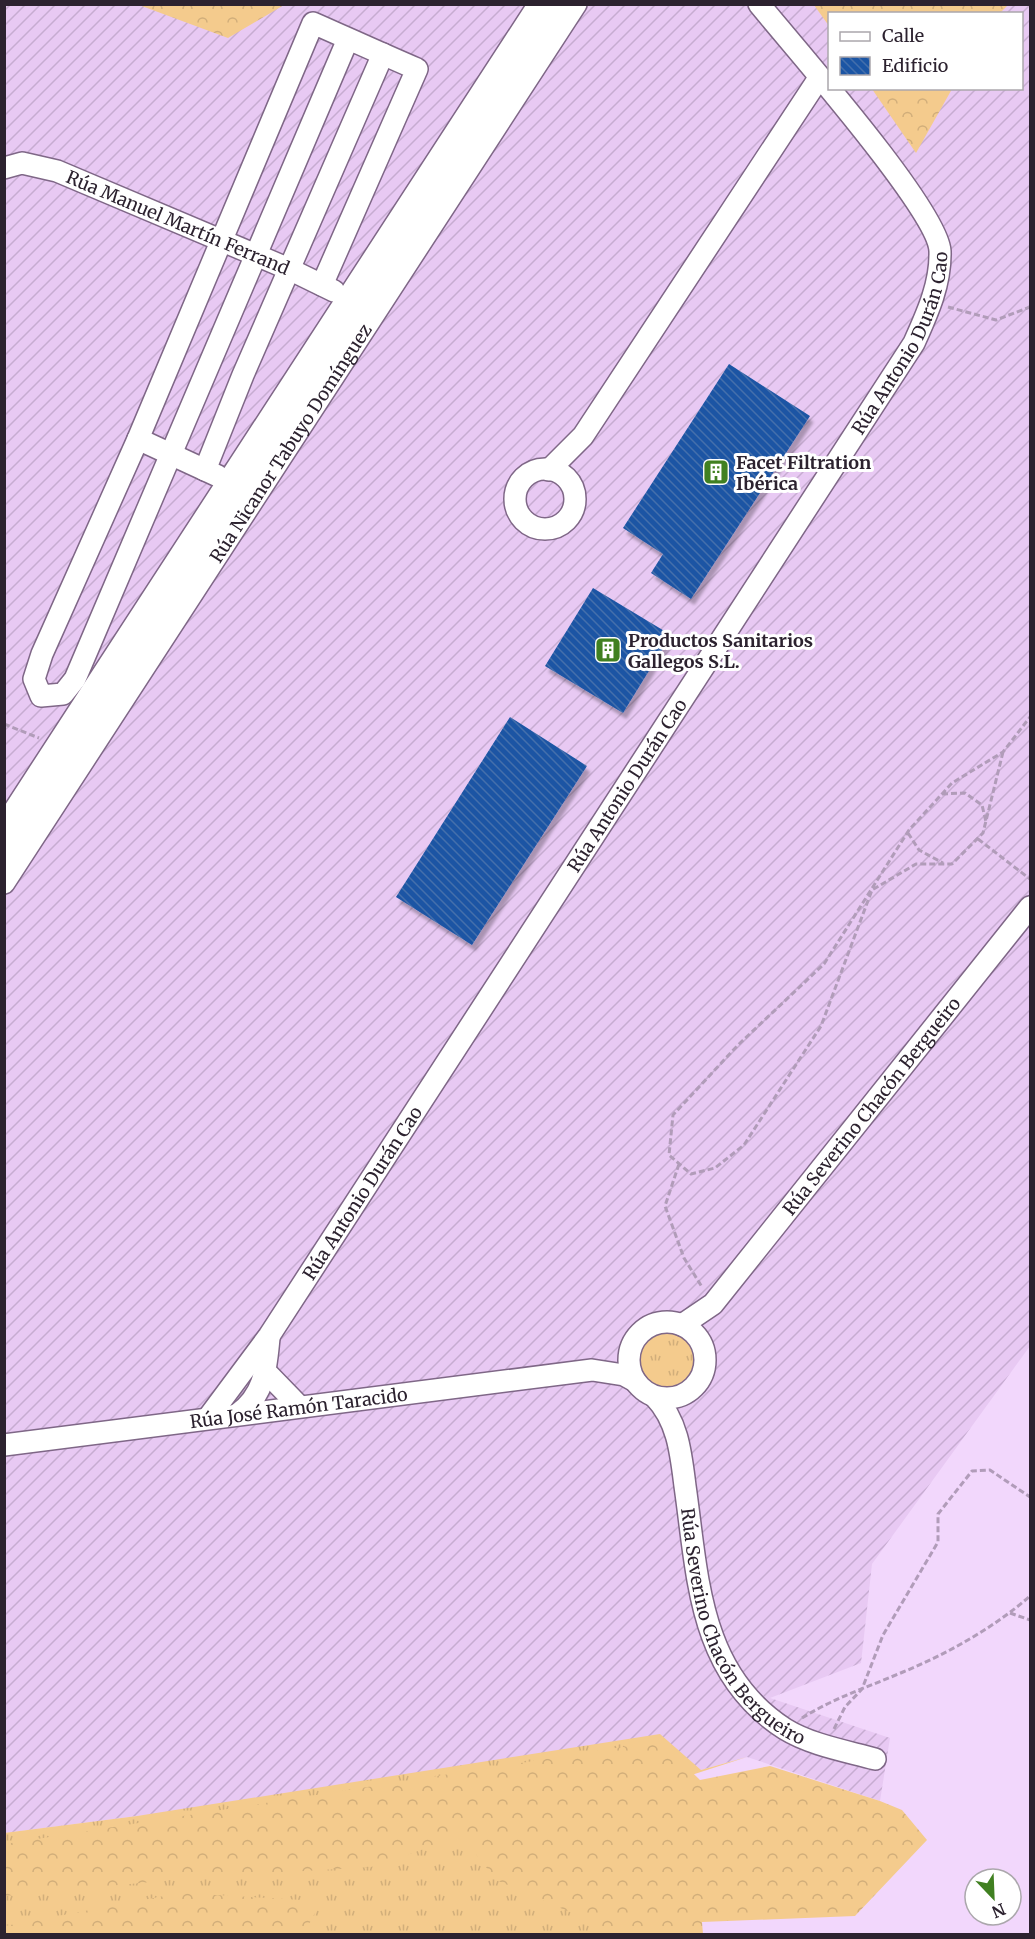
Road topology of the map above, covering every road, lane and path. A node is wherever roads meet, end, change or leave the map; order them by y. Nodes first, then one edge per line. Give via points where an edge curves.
1 (539, 4) edge
2 (557, 4) edge
3 (576, 4) edge
4 (759, 4) edge
5 (348, 39) junction
6 (383, 54) junction
7 (819, 78) junction
8 (828, 89) edge
9 (829, 90) edge
10 (4, 168) edge
11 (219, 242) junction
12 (253, 256) junction
13 (289, 269) junction
14 (322, 285) junction
15 (347, 299) junction
16 (932, 302) junction
17 (1030, 307) edge
18 (583, 436) junction
19 (138, 439) junction
20 (169, 454) junction
21 (205, 470) junction
22 (549, 470) junction
23 (229, 482) junction
24 (573, 488) junction
25 (1030, 717) edge
26 (4, 724) edge
27 (57, 746) junction
28 (1002, 753) junction
29 (942, 794) junction
30 (986, 824) junction
31 (4, 826) edge
32 (908, 833) junction
33 (978, 839) junction
34 (4, 855) edge
35 (944, 864) junction
36 (1030, 879) edge
37 (4, 883) edge
38 (872, 890) junction
39 (1030, 907) edge
40 (679, 1164) junction
41 (713, 1304) junction
42 (681, 1325) junction
43 (702, 1345) junction
44 (630, 1348) junction
45 (257, 1369) junction
46 (592, 1370) junction
47 (635, 1381) junction
48 (684, 1394) junction
49 (656, 1397) junction
50 (299, 1406) junction
51 (238, 1414) junction
52 (208, 1418) junction
53 (677, 1434) junction
54 (4, 1445) edge
55 (1030, 1497) edge
56 (1030, 1596) edge
57 (1010, 1613) junction
58 (1030, 1620) edge
59 (861, 1689) junction
60 (785, 1729) junction
61 (826, 1746) junction
62 (875, 1759) dead end

1 - 15 street, Rúa Nicanor Tabuyo Domínguez
2 - 34 street, Rúa Nicanor Tabuyo Domínguez
3 - 37 street, Rúa Nicanor Tabuyo Domínguez
4 - 7 street, Rúa Antonio Durán Cao
5 - 6 street
5 - 11 street via 313,23
5 - 12 street
6 - 13 street
6 - 14 street via 417,69
7 - 8 street, Rúa Antonio Durán Cao
7 - 18 street
9 - 16 street, Rúa Antonio Durán Cao via 918,202 930,224 940,250
10 - 11 street, Rúa Manuel Martín Ferrand via 22,164 57,171
11 - 12 street, Rúa Manuel Martín Ferrand
11 - 19 street
12 - 13 street, Rúa Manuel Martín Ferrand
12 - 20 street
13 - 14 street, Rúa Manuel Martín Ferrand
13 - 21 street
14 - 15 street, Rúa Manuel Martín Ferrand
15 - 23 street, Rúa Nicanor Tabuyo Domínguez
16 - 17 path via 996,320
16 - 45 street, Rúa Antonio Durán Cao via 914,343 269,1336
18 - 22 street
18 - 24 street
19 - 20 street
19 - 20 street via 42,654 34,679 41,696 63,694 75,679
20 - 21 street
21 - 23 street
22 - 24 street via 566,476
22 - 24 street via 533,472 518,486 517,510 525,522 547,530 564,524 574,507
23 - 27 street, Rúa Nicanor Tabuyo Domínguez
25 - 28 path
26 - 27 path
27 - 31 street, Rúa Nicanor Tabuyo Domínguez
28 - 29 path via 952,783
28 - 30 path
29 - 30 path via 966,793 982,804
29 - 32 path
30 - 33 path
32 - 35 path via 920,850
32 - 38 path
33 - 35 path via 952,864
33 - 36 path
35 - 38 path via 916,864
38 - 40 path via 824,964 738,1045 673,1115 669,1155
38 - 40 path via 821,1026 744,1145 715,1168 691,1174
39 - 41 street, Rúa Severino Chacón Bergueiro
40 - 41 path via 665,1206 684,1258
41 - 42 street, Rúa Severino Chacón Bergueiro
41 - 43 street, Rúa Severino Chacón Bergueiro
42 - 43 street via 697,1336
42 - 44 street via 669,1322 651,1326 636,1337
43 - 48 street via 705,1356 701,1378
44 - 46 street, Rúa José Ramón Taracido
44 - 47 street via 628,1359
45 - 50 street
45 - 51 street, Rúa Antonio Durán Cao
45 - 52 street, Rúa Antonio Durán Cao
46 - 47 street, Rúa José Ramón Taracido via 624,1375
46 - 50 street, Rúa José Ramón Taracido
47 - 49 street
48 - 49 street via 675,1398
48 - 53 street, Rúa Severino Chacón Bergueiro
49 - 53 street, Rúa Severino Chacón Bergueiro
50 - 51 street, Rúa José Ramón Taracido
51 - 52 street, Rúa José Ramón Taracido
52 - 54 street, Rúa José Ramón Taracido
53 - 60 street, Rúa Severino Chacón Bergueiro via 701,1604 713,1639 732,1677
55 - 59 path via 990,1470 972,1471 938,1514 938,1542 883,1635
56 - 57 path
57 - 58 path
57 - 59 path via 906,1671
59 - 60 path via 826,1702
59 - 61 path via 845,1707
60 - 61 street, Rúa Severino Chacón Bergueiro
61 - 62 street, Rúa Severino Chacón Bergueiro

